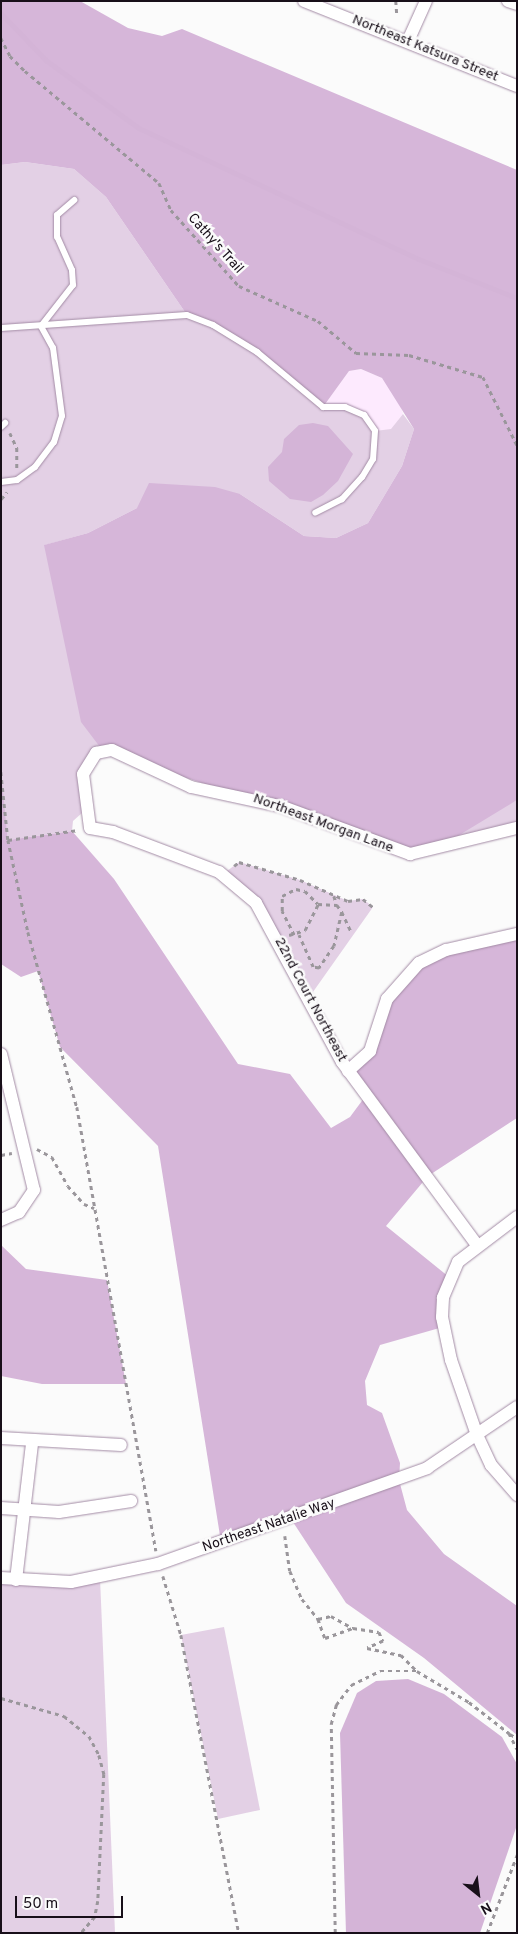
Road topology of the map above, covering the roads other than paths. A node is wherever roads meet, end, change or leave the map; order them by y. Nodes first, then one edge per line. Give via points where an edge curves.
1 (304, 1) edge
2 (426, 1) edge
3 (508, 1) edge
4 (517, 4) edge
5 (408, 42) junction
6 (517, 86) edge
7 (74, 200) dead end
8 (42, 326) junction
9 (1, 328) edge
10 (1, 482) edge
11 (315, 513) dead end
12 (90, 828) joint
13 (517, 828) edge
14 (517, 934) edge
15 (1, 1054) edge
16 (348, 1071) junction
17 (517, 1217) edge
18 (1, 1220) edge
19 (478, 1245) junction
20 (517, 1407) edge
21 (477, 1435) junction
22 (1, 1438) edge
23 (32, 1443) junction
24 (121, 1445) dead end
25 (517, 1495) edge
26 (132, 1501) dead end
27 (1, 1508) edge
28 (23, 1512) junction
29 (1, 1578) edge
30 (16, 1580) junction

1 - 5 street, Northeast Katsura Street
2 - 5 street
3 - 4 street
5 - 6 street, Northeast Katsura Street
7 - 8 lane via 57,215 57,236 72,270 73,285
8 - 9 lane
8 - 10 lane via 53,348 62,416 54,442 35,468 17,480
8 - 11 lane via 187,315 257,352 323,407 345,407 364,415 375,431 373,459 342,499
12 - 13 street, Northeast Morgan Lane via 85,766 96,753 112,750 191,787 280,806 403,852 427,853
12 - 16 street, 22nd Court Northeast via 175,854 219,872 246,892 267,918
14 - 16 street via 446,950 412,969 387,999 370,1051
15 - 18 street via 27,1150 34,1190 20,1212
16 - 19 street, 22nd Court Northeast
17 - 19 street
19 - 21 street via 458,1262 443,1298 444,1336
20 - 21 street, Northeast Natalie Way
21 - 25 street via 491,1465
21 - 30 street, Northeast Natalie Way via 426,1468 158,1564 71,1582
22 - 23 street
23 - 24 street
23 - 28 street
26 - 28 street
27 - 28 street
28 - 30 street
29 - 30 street, Northeast Natalie Way

